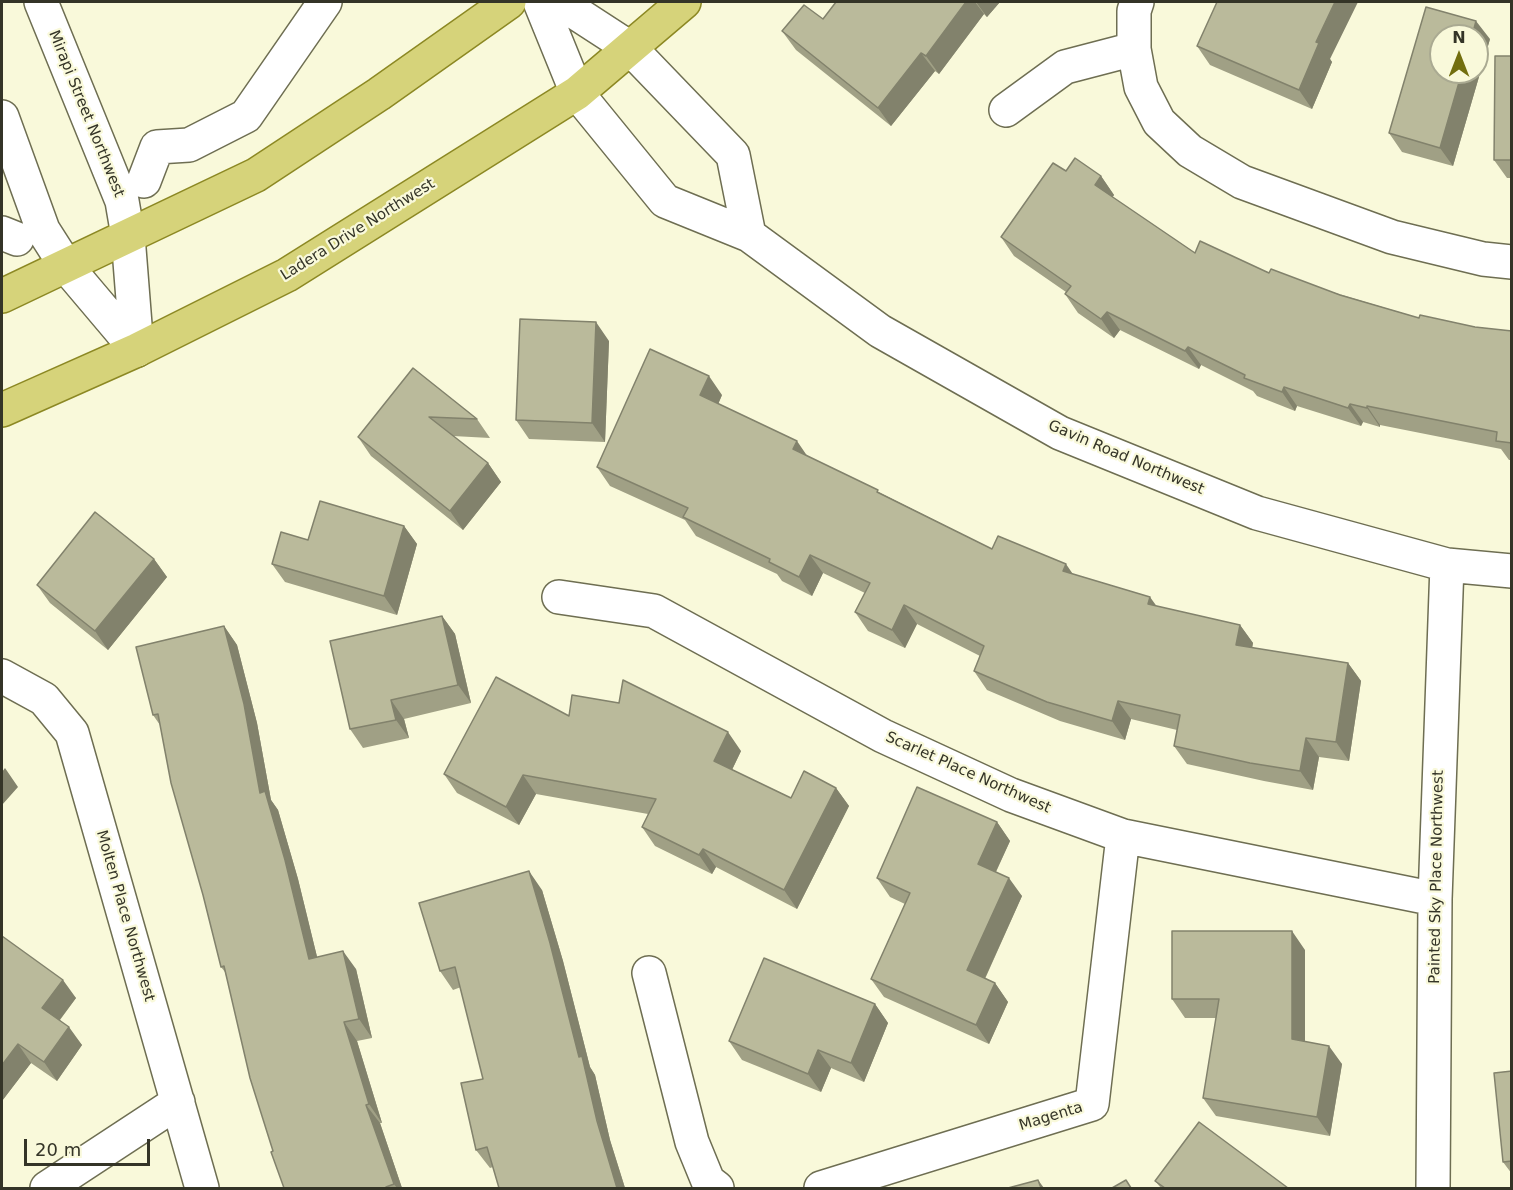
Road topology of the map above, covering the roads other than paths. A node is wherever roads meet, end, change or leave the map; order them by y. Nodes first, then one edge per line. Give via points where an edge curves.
1 (41, 2) edge
2 (325, 2) edge
3 (509, 2) edge
4 (540, 2) edge
5 (559, 2) edge
6 (684, 2) edge
7 (1137, 2) edge
8 (630, 48) junction
9 (1134, 49) junction
10 (577, 93) junction
11 (1006, 110) dead end
12 (2, 117) edge
13 (144, 180) dead end
14 (749, 235) junction
15 (128, 236) junction
16 (1512, 262) edge
17 (66, 266) junction
18 (2, 296) edge
19 (137, 350) junction
20 (2, 410) edge
21 (1447, 565) junction
22 (1512, 571) edge
23 (559, 597) dead end
24 (2, 676) edge
25 (1124, 836) junction
26 (1435, 899) junction
27 (649, 973) dead end
28 (178, 1102) junction
29 (47, 1188) edge
30 (202, 1188) edge
31 (717, 1188) edge
32 (820, 1188) edge
33 (1433, 1188) edge

1 - 15 street, Mirapi Street Northwest via 122,201
2 - 13 street via 246,116 189,145 157,147
3 - 15 main road via 256,175
4 - 10 street, Gavin Road Northwest
5 - 8 street
6 - 8 main road, Ladera Drive Northwest
7 - 9 street
8 - 10 main road, Ladera Drive Northwest
8 - 14 street via 733,155
9 - 11 street via 1065,67
9 - 16 street via 1141,87 1159,122 1190,151 1242,182 1392,237
10 - 14 street, Gavin Road Northwest via 665,201
10 - 19 main road, Ladera Drive Northwest via 287,275
12 - 17 street via 43,230
14 - 21 street, Gavin Road Northwest via 880,331 1060,433 1257,513
15 - 17 main road
15 - 19 street, Mirapi Street Northwest
17 - 18 main road
17 - 19 street
19 - 20 main road, Ladera Drive Northwest
21 - 22 street, Gavin Road Northwest
21 - 26 street, Painted Sky Place Northwest
23 - 25 street, Scarlet Place Northwest via 654,611 883,736 1011,795
24 - 28 street, Molten Place Northwest via 44,699 72,733
25 - 26 street, Scarlet Place Northwest
25 - 32 street, Magenta via 1092,1104
26 - 33 street, Painted Sky Place Northwest
27 - 31 street via 692,1142 708,1181
28 - 29 street
28 - 30 street, Molten Place Northwest

